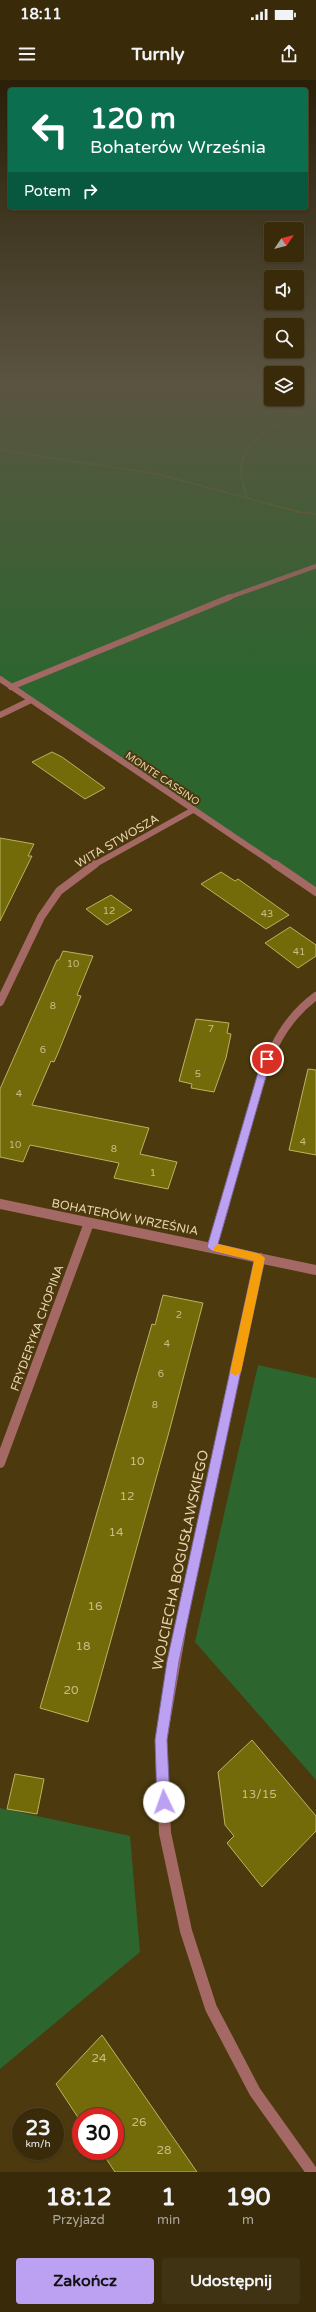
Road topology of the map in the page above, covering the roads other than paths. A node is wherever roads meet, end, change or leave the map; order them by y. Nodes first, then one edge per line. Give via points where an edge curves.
1 (316, 566) edge
2 (0, 679) edge
3 (11, 687) junction
4 (31, 700) junction
5 (0, 715) edge
6 (193, 810) junction
7 (316, 892) edge
8 (316, 996) edge
9 (0, 1002) edge
10 (0, 1204) edge
11 (89, 1223) junction
12 (212, 1247) junction
13 (260, 1258) junction
14 (316, 1270) edge
15 (0, 1463) edge
16 (312, 2172) edge

1 - 3 street via 212,603
2 - 3 street, MONTE CASSINO
3 - 4 street, MONTE CASSINO
4 - 5 street
4 - 6 street, MONTE CASSINO
6 - 7 street, MONTE CASSINO
6 - 9 street, WITA STWOSZA via 87,869 59,891 41,917
8 - 12 street via 280,1029 267,1059
10 - 11 street, BOHATERÓW WRZEŚNIA
11 - 12 street, BOHATERÓW WRZEŚNIA
11 - 15 street, FRYDERYKA CHOPINA
12 - 13 street, BOHATERÓW WRZEŚNIA
13 - 14 street, BOHATERÓW WRZEŚNIA
13 - 16 street, WOJCIECHA BOGUSŁAWSKIEGO via 173,1661 161,1740 165,1833 186,1931 211,2008 255,2092

